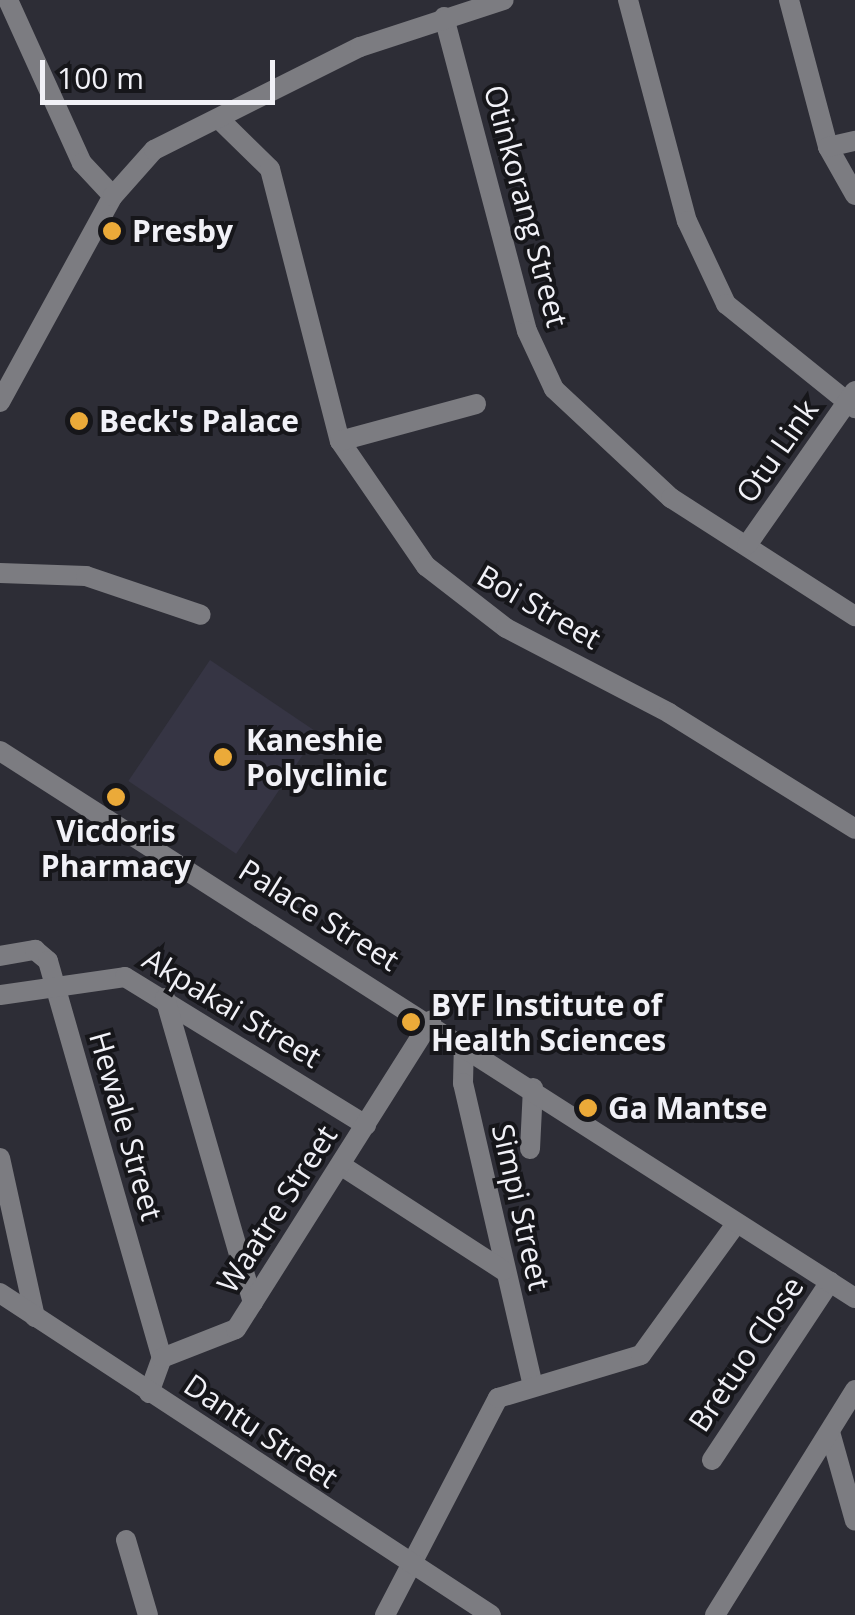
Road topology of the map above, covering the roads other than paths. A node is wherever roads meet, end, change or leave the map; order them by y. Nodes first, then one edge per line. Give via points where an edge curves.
1 (504, 0) edge
2 (628, 0) edge
3 (789, 0) edge
4 (8, 14) edge
5 (444, 18) junction
6 (219, 119) junction
7 (855, 141) edge
8 (828, 147) junction
9 (855, 195) edge
10 (113, 196) junction
11 (853, 400) edge
12 (0, 402) edge
13 (476, 404) dead end
14 (340, 440) junction
15 (747, 545) junction
16 (0, 574) edge
17 (201, 615) dead end
18 (855, 616) edge
19 (0, 751) edge
20 (855, 829) edge
21 (0, 956) edge
22 (53, 981) junction
23 (0, 996) edge
24 (165, 998) junction
25 (431, 1020) junction
26 (464, 1042) junction
27 (533, 1088) junction
28 (366, 1124) junction
29 (530, 1149) dead end
30 (0, 1158) edge
31 (342, 1166) junction
32 (736, 1224) junction
33 (503, 1270) junction
34 (830, 1282) junction
35 (0, 1293) edge
36 (855, 1298) edge
37 (252, 1302) junction
38 (35, 1317) junction
39 (162, 1358) junction
40 (532, 1382) junction
41 (855, 1390) edge
42 (148, 1393) junction
43 (830, 1432) junction
44 (712, 1460) dead end
45 (855, 1521) edge
46 (126, 1540) dead end
47 (410, 1566) junction
48 (148, 1615) edge
49 (384, 1615) edge
50 (492, 1615) edge
51 (715, 1615) edge

1 - 5 street
2 - 11 street via 687,221 726,304
3 - 8 street
4 - 10 street via 82,164
5 - 6 street via 360,47
5 - 15 street, Otinkorang Street via 527,331 554,389 670,498
6 - 10 street via 154,150
6 - 14 street, Boi Street via 270,169
7 - 8 street
8 - 9 street
10 - 12 street
11 - 15 street, Otu Link
13 - 14 street
14 - 20 street, Boi Street via 384,514 448,588
15 - 18 street, Otinkorang Street
16 - 17 street via 86,576
19 - 25 street, Palace Street
21 - 22 street via 35,950
22 - 23 street, Akpakai Street
22 - 24 street, Akpakai Street via 117,974
22 - 39 street, Hewale Street
24 - 28 street, Akpakai Street
24 - 37 street
25 - 26 street, Palace Street
25 - 28 street, Waatre Street
26 - 27 street, Palace Street
26 - 33 street, Simpi Street via 463,1083
27 - 29 street
27 - 32 street, Palace Street
28 - 31 street, Waatre Street
30 - 38 street
31 - 33 street
31 - 37 street, Waatre Street
32 - 34 street, Palace Street
32 - 40 street via 646,1352
33 - 40 street, Simpi Street
34 - 36 street, Palace Street
34 - 44 street, Bretuo Close
35 - 38 street, Dantu Street
37 - 39 street, Waatre Street via 227,1336
38 - 42 street, Dantu Street
39 - 42 street
40 - 47 street via 493,1404
41 - 43 street
42 - 47 street, Dantu Street
43 - 45 street
43 - 51 street
46 - 48 street
47 - 49 street
47 - 50 street, Dantu Street

